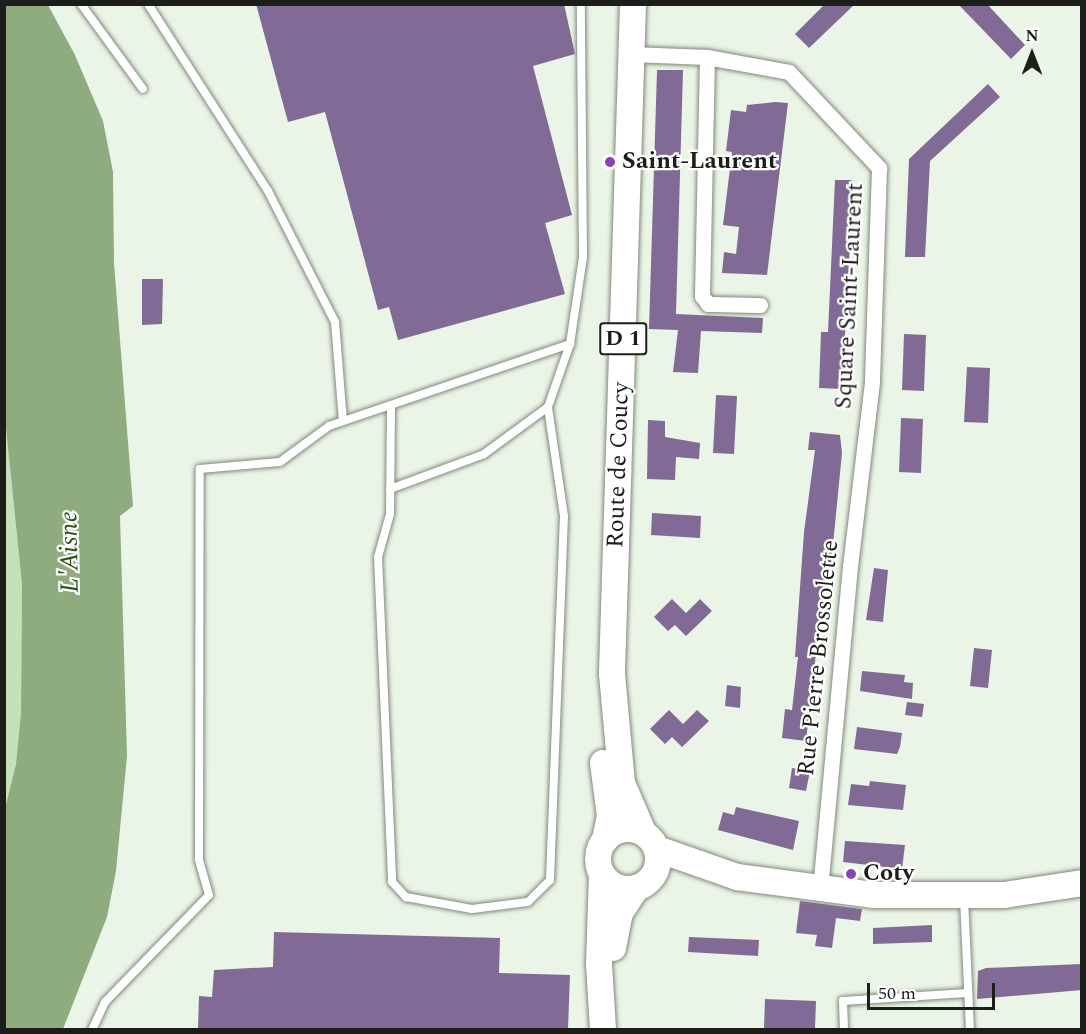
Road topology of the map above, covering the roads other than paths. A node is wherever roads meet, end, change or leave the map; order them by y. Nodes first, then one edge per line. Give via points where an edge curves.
1 (81, 4) edge
2 (148, 4) edge
3 (581, 4) edge
4 (633, 4) edge
5 (631, 54) junction
6 (707, 57) junction
7 (143, 89) dead end
8 (760, 306) dead end
9 (570, 344) junction
10 (391, 405) junction
11 (548, 406) junction
12 (344, 421) junction
13 (866, 432) joint
14 (390, 489) junction
15 (612, 674) junction
16 (605, 840) junction
17 (650, 841) junction
18 (602, 874) junction
19 (737, 877) junction
20 (645, 881) junction
21 (1082, 883) edge
22 (820, 888) junction
23 (1004, 896) junction
24 (1082, 896) edge
25 (964, 897) junction
26 (967, 993) junction
27 (603, 1020) edge
28 (92, 1029) edge
29 (844, 1029) edge
30 (970, 1029) edge

1 - 7 lane
2 - 12 lane via 268,191 336,322
3 - 9 lane via 584,257
4 - 5 main road, Route de Coucy / D 1
5 - 6 street, Square Saint-Laurent
5 - 15 main road, Route de Coucy / D 1
6 - 8 street via 702,296 708,304
6 - 13 street, Square Saint-Laurent via 789,72 879,168 872,382
9 - 10 lane
9 - 11 lane
10 - 12 lane
10 - 14 lane
11 - 14 lane via 484,454
11 - 14 lane via 564,516 550,880 528,902 472,909 406,897 392,882 378,556 390,514
12 - 28 lane via 329,426 280,462 200,470 199,859 209,895 105,1002
13 - 22 street, Rue Pierre Brossolette
15 - 16 main road, Route de Coucy via 602,750 610,816
15 - 17 main road, Route de Coucy via 622,783
16 - 17 main road via 623,830
16 - 18 main road via 598,856
17 - 19 main road
17 - 20 main road
18 - 20 main road via 616,887
18 - 27 main road via 599,964
19 - 20 main road
19 - 22 main road
20 - 27 main road via 625,902 615,930
21 - 23 main road
22 - 25 main road via 873,895
23 - 24 main road
23 - 25 main road
25 - 26 lane
26 - 29 lane via 843,1001
26 - 30 lane

